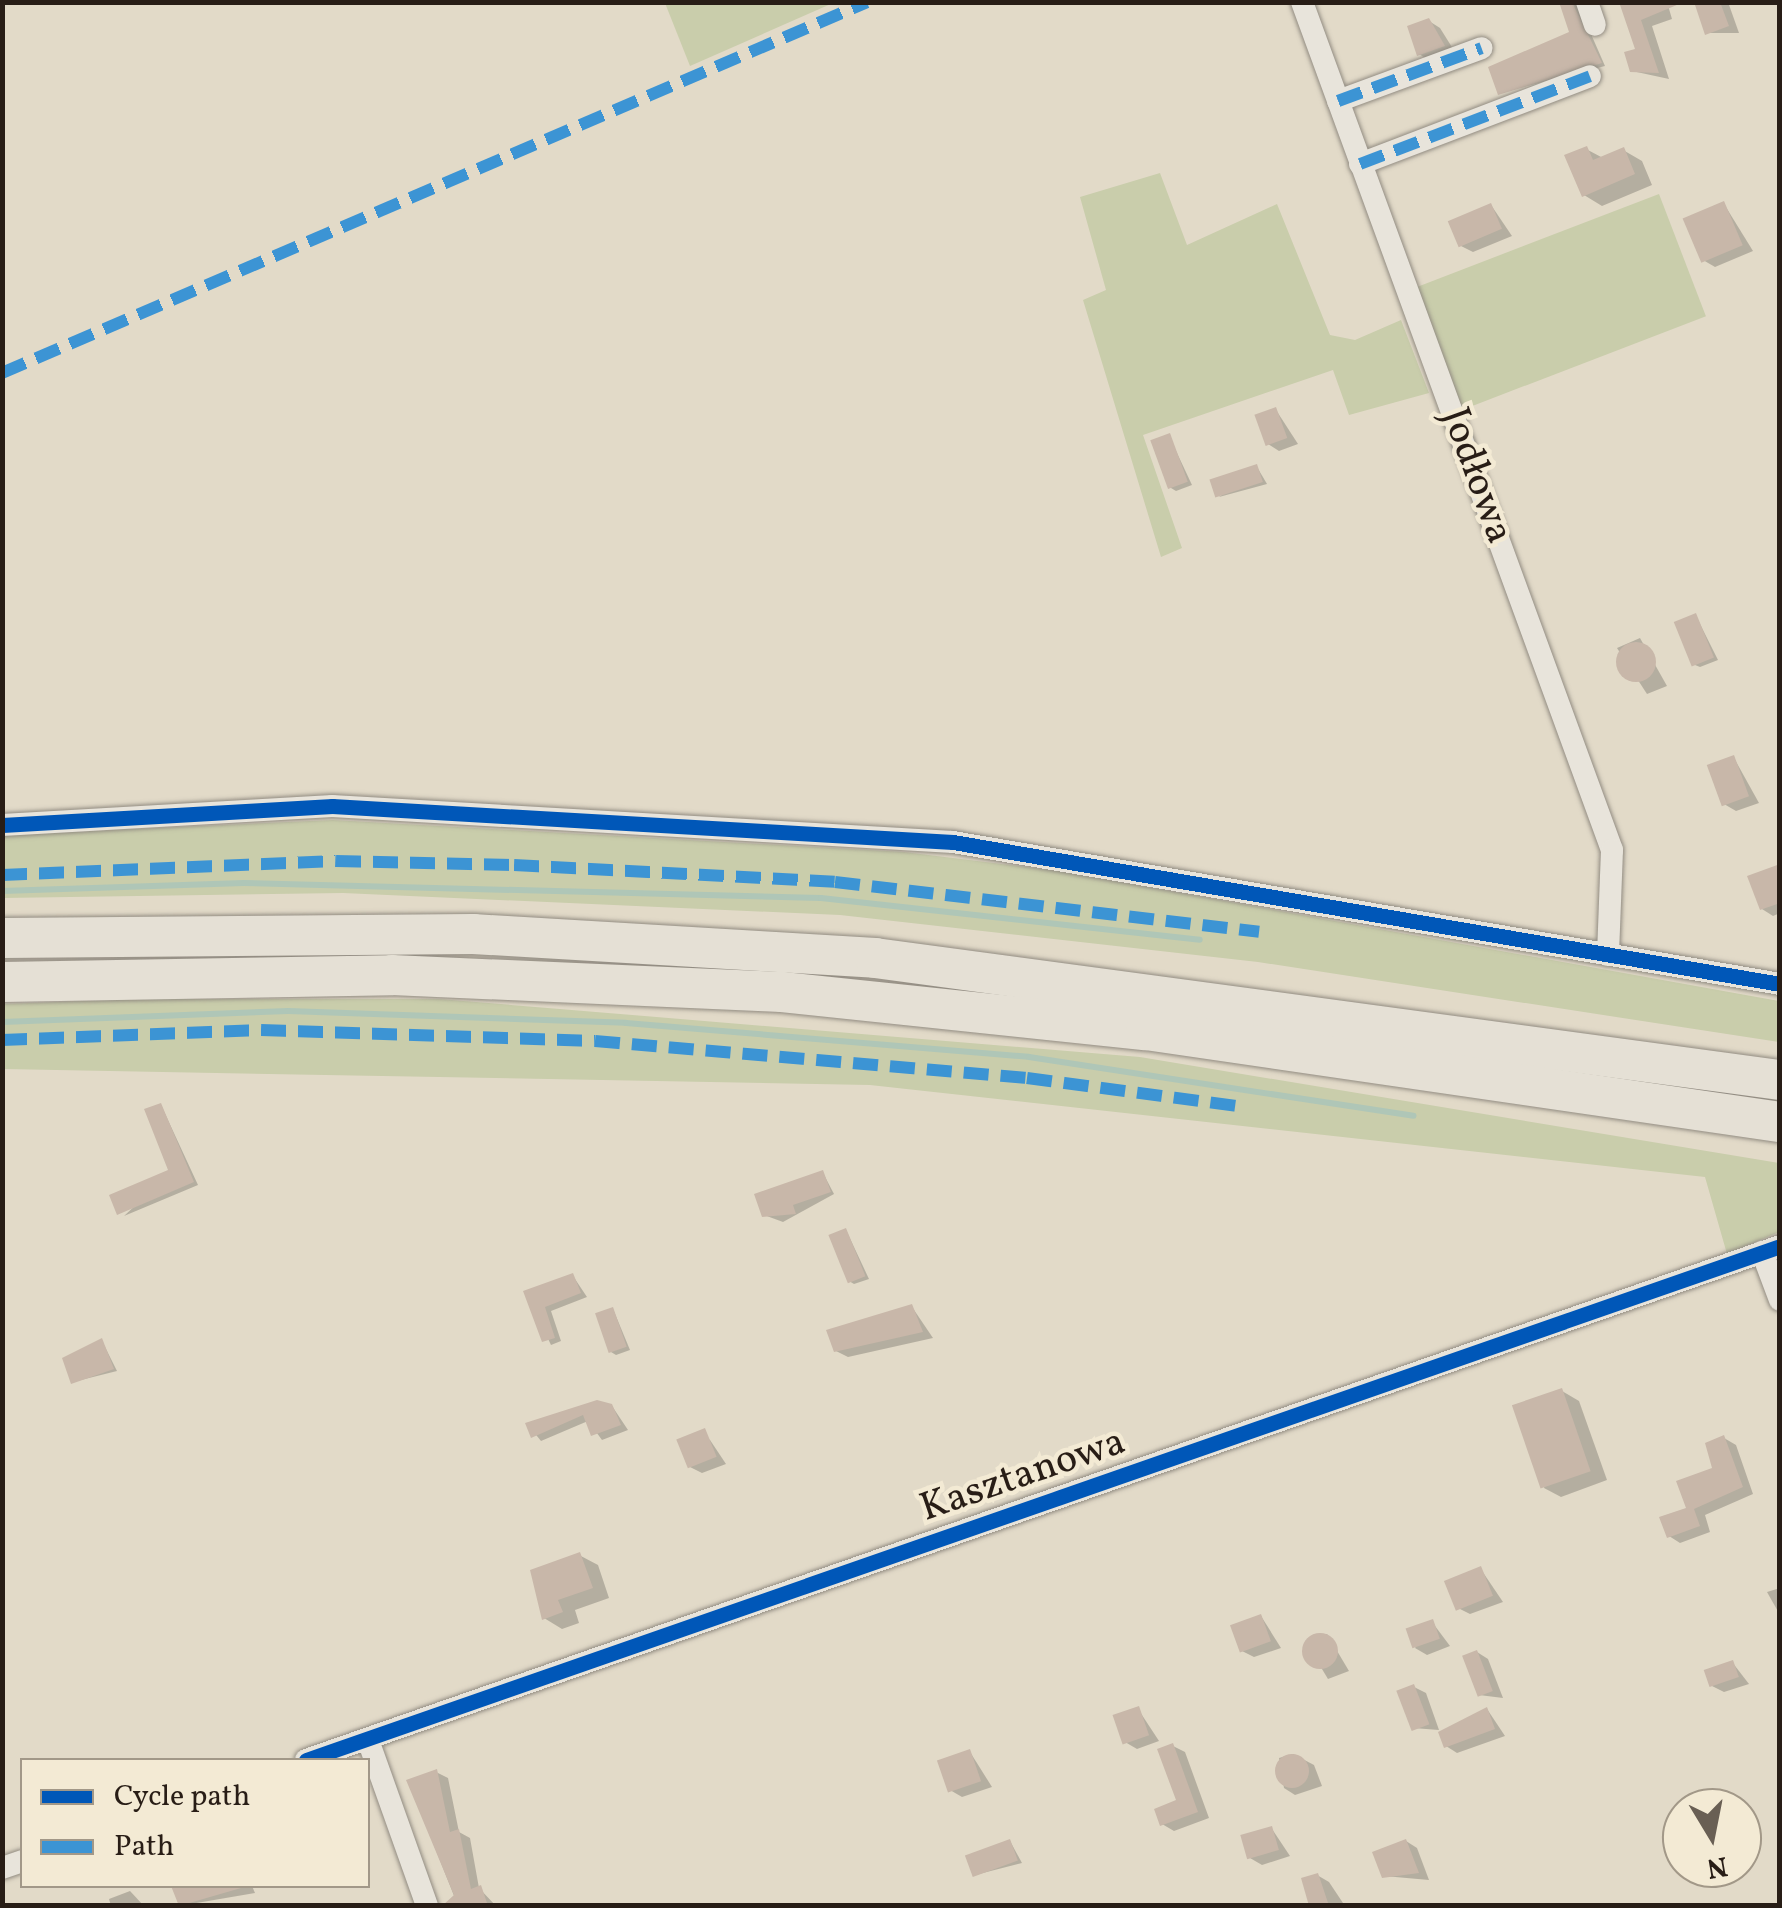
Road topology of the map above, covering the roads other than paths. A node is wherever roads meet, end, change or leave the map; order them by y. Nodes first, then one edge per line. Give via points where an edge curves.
1 (1302, 2) edge
2 (1587, 2) edge
3 (1594, 26) dead end
4 (1482, 48) dead end
5 (1590, 76) dead end
6 (1338, 102) junction
7 (1360, 164) junction
8 (2, 825) edge
9 (2, 938) edge
10 (1608, 955) junction
11 (2, 982) edge
12 (1780, 984) edge
13 (1780, 1080) edge
14 (1780, 1122) edge
15 (1770, 1249) edge
16 (1780, 1300) edge
17 (368, 1740) junction
18 (312, 1758) edge
19 (427, 1906) edge

1 - 6 street, Jodłowa
2 - 3 street
4 - 6 street
5 - 7 street
6 - 7 street, Jodłowa
7 - 10 street, Jodłowa via 1612,850
8 - 10 street via 332,806 906,838
9 - 13 highway via 490,935 874,958
10 - 12 street
11 - 14 highway via 392,975 799,993 1146,1030
15 - 16 street
15 - 17 street, Kasztanowa
17 - 18 street, Kasztanowa
17 - 19 street

